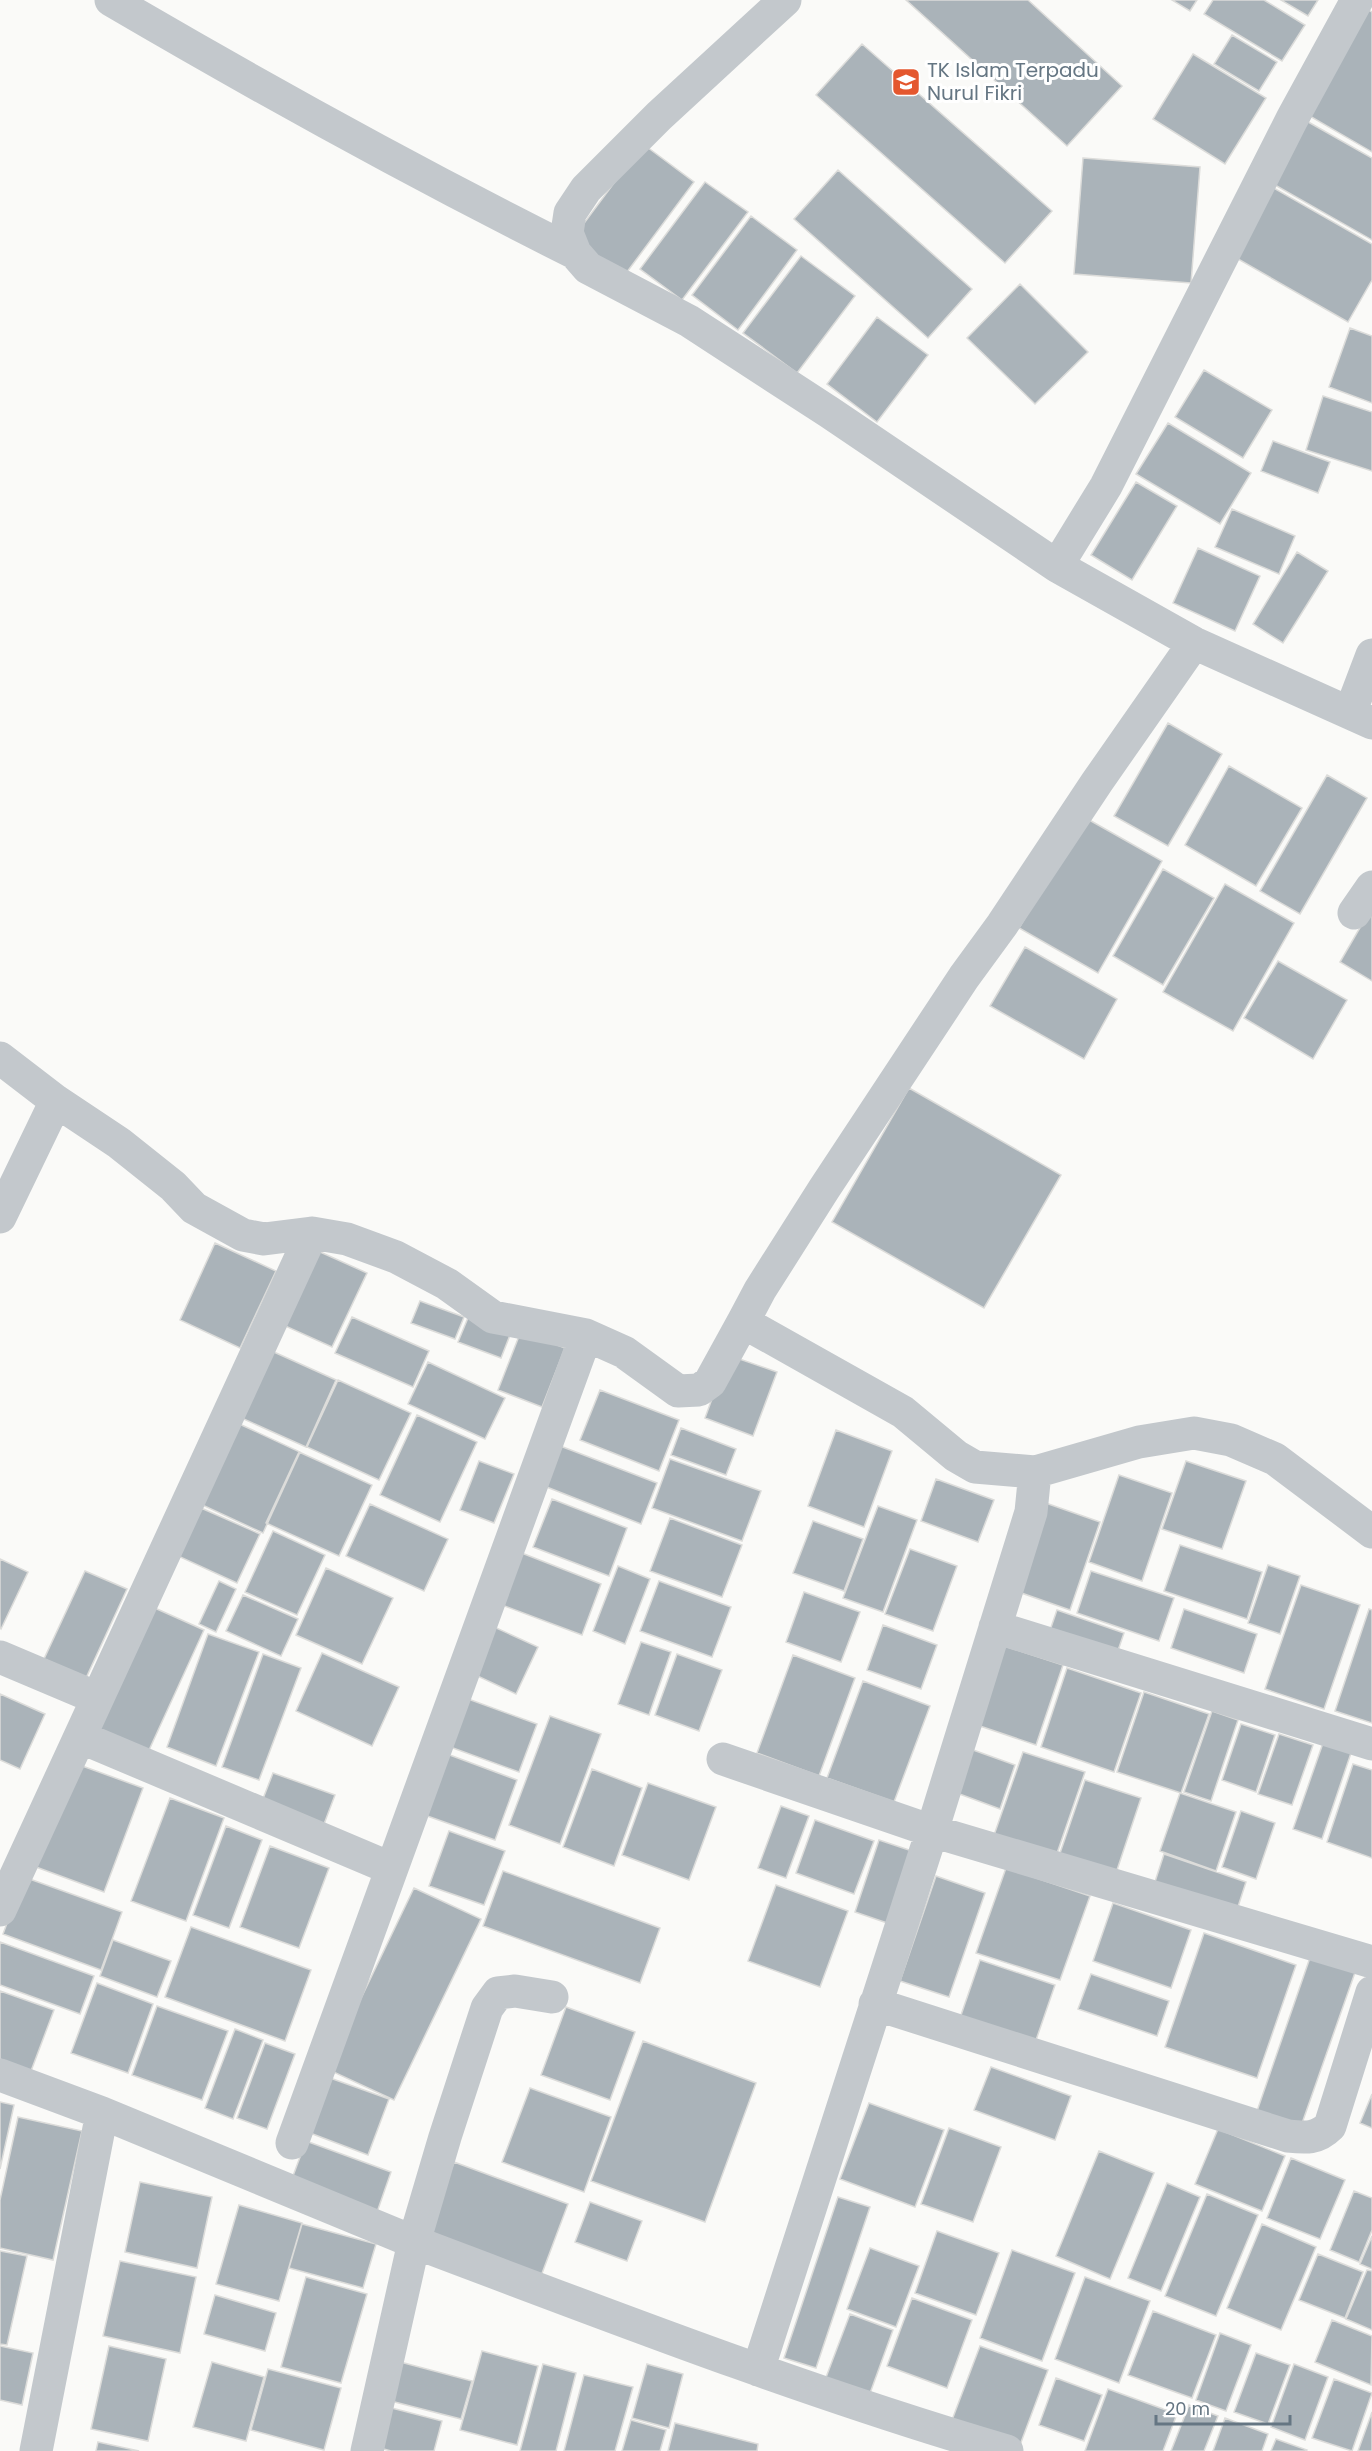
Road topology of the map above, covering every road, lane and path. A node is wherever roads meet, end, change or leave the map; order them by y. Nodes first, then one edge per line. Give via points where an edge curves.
1 (111, 0) edge
2 (785, 0) edge
3 (1357, 0) edge
4 (575, 253) junction
5 (1057, 566) junction
6 (1194, 643) junction
7 (1372, 655) edge
8 (1361, 718) edge
9 (0, 1058) edge
10 (56, 1101) junction
11 (0, 1217) edge
12 (312, 1233) junction
13 (744, 1322) junction
14 (586, 1335) junction
15 (1035, 1472) junction
16 (1372, 1532) edge
17 (995, 1627) junction
18 (0, 1657) edge
19 (98, 1698) junction
20 (80, 1737) junction
21 (1372, 1744) edge
22 (723, 1758) dead end
23 (932, 1831) junction
24 (390, 1868) junction
25 (0, 1910) edge
26 (1372, 1962) edge
27 (1372, 1992) edge
28 (552, 1997) dead end
29 (875, 2004) junction
30 (0, 2075) edge
31 (102, 2113) junction
32 (292, 2143) dead end
33 (414, 2242) junction
34 (758, 2370) junction
35 (36, 2451) edge
36 (367, 2451) edge
37 (1007, 2451) edge

1 - 4 street via 443,187
2 - 4 street via 586,189 570,213 567,233
3 - 5 street via 1292,119 1106,486
4 - 5 street via 588,268 689,321
5 - 6 street
6 - 8 street
6 - 13 street via 888,1091 760,1290
7 - 8 street
9 - 10 street
10 - 11 street
10 - 12 street via 119,1143 194,1208 219,1224 243,1236 264,1239
12 - 14 street via 347,1239 396,1257 447,1284 493,1317
12 - 19 street
13 - 14 street via 710,1382 689,1392 678,1391 624,1352
13 - 15 street via 903,1412 975,1467
14 - 24 street
15 - 16 street via 1138,1442 1194,1433 1231,1440 1275,1459
15 - 17 street via 1031,1512
17 - 21 street
17 - 23 street
18 - 19 street
19 - 20 street
20 - 24 street
20 - 25 street
22 - 23 street
23 - 26 street
23 - 29 street
24 - 32 street
27 - 29 street via 1330,2126 1320,2135 1307,2138 1288,2136
28 - 33 street via 515,1991 498,1993 487,2008
29 - 34 street
30 - 31 street
31 - 33 street
31 - 35 street
33 - 34 street
33 - 36 street
34 - 37 street

